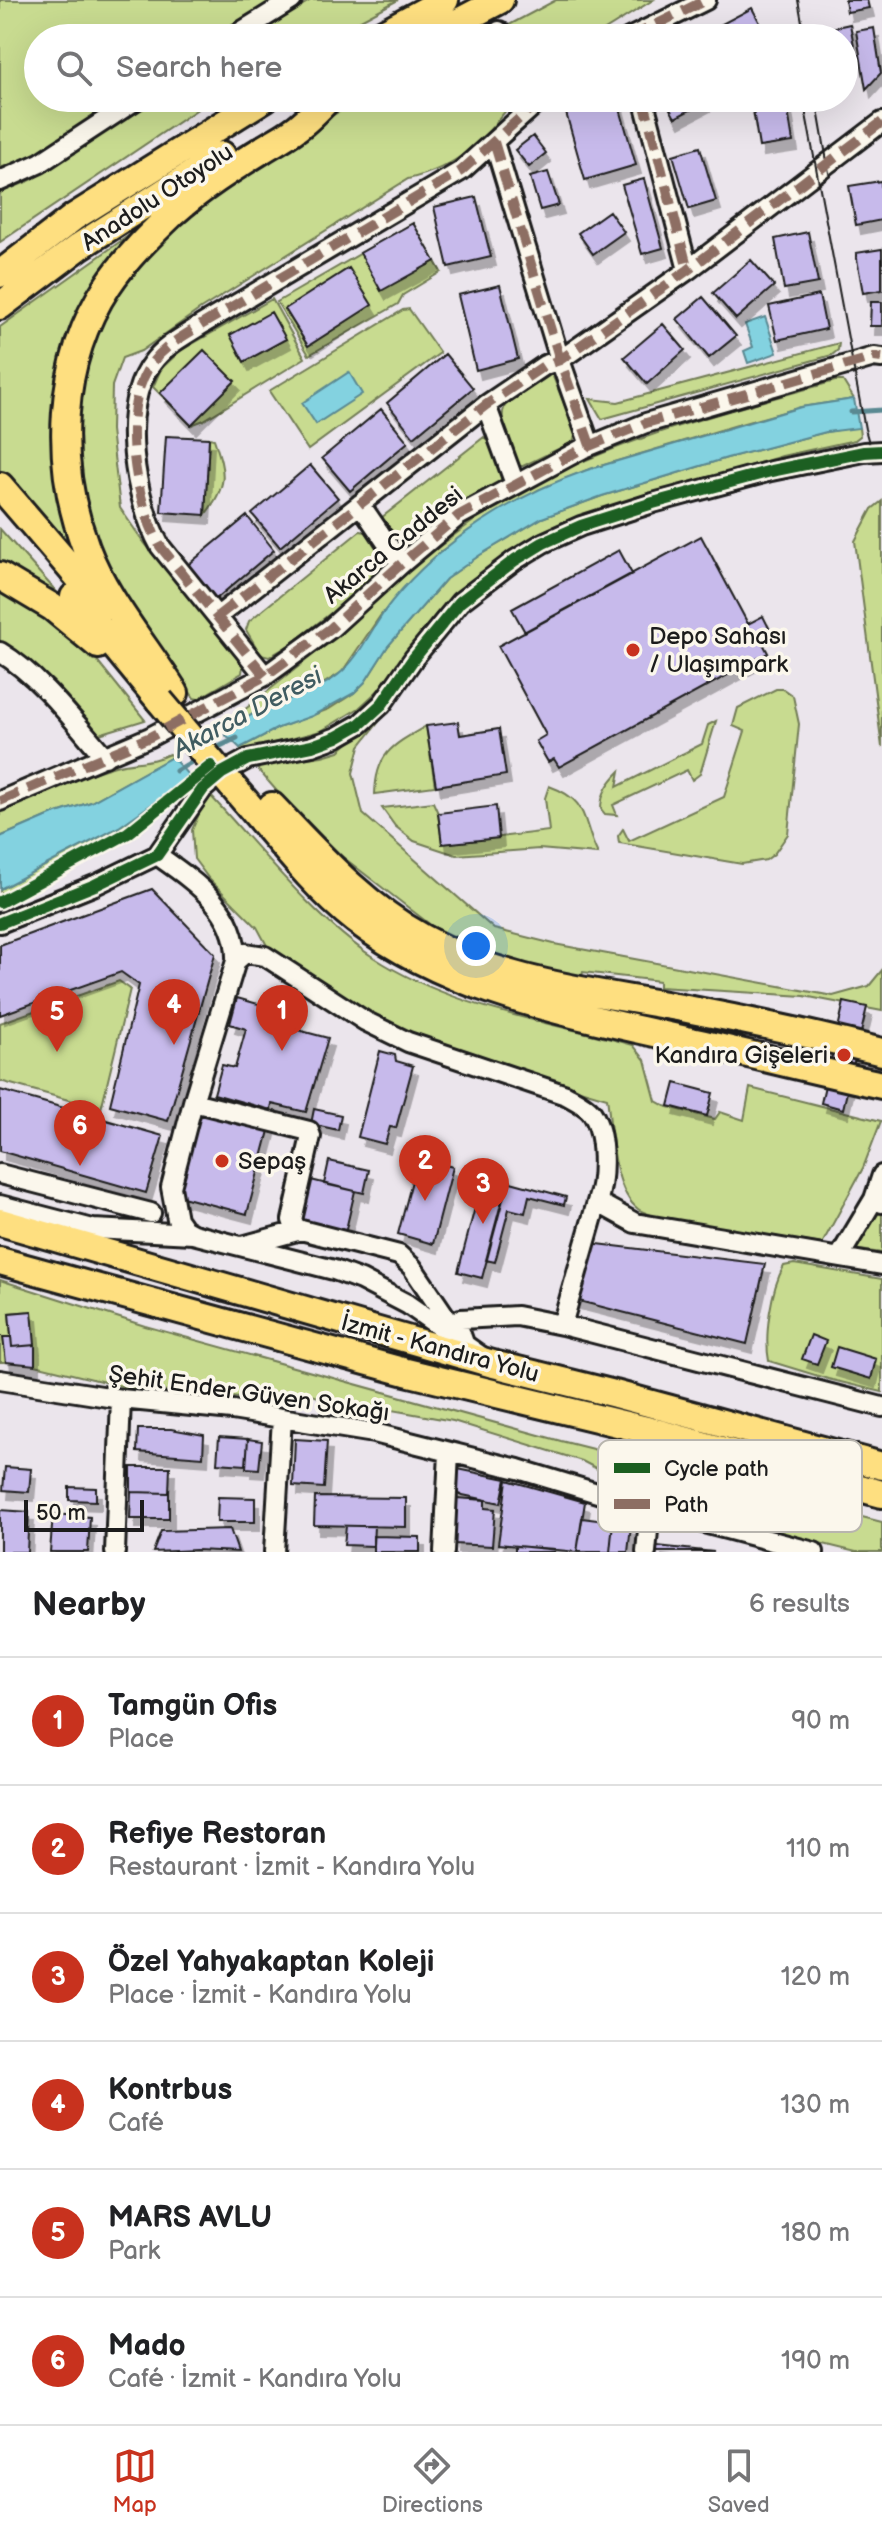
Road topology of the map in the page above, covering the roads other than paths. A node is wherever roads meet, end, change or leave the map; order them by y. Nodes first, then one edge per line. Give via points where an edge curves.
1 (292, 0) edge
2 (445, 0) edge
3 (500, 0) edge
4 (706, 0) edge
5 (253, 24) edge
6 (400, 24) edge
7 (455, 24) edge
8 (657, 24) edge
9 (118, 112) edge
10 (243, 112) edge
11 (297, 112) edge
12 (315, 112) edge
13 (524, 112) edge
14 (647, 112) edge
15 (882, 122) edge
16 (494, 142) junction
17 (0, 181) edge
18 (74, 217) junction
19 (0, 267) edge
20 (688, 270) junction
21 (0, 274) edge
22 (0, 306) edge
23 (882, 358) edge
24 (560, 360) junction
25 (486, 405) junction
26 (590, 445) junction
27 (876, 451) edge
28 (515, 484) junction
29 (0, 486) edge
30 (360, 504) junction
31 (0, 514) edge
32 (401, 564) junction
33 (0, 576) edge
34 (218, 616) junction
35 (0, 652) edge
36 (265, 676) junction
37 (163, 701) junction
38 (105, 757) junction
39 (238, 782) junction
40 (0, 801) edge
41 (157, 855) junction
42 (0, 923) edge
43 (236, 961) junction
44 (882, 1052) edge
45 (882, 1085) edge
46 (193, 1102) junction
47 (0, 1174) edge
48 (882, 1175) edge
49 (171, 1187) junction
50 (878, 1201) edge
51 (597, 1202) junction
52 (0, 1205) edge
53 (151, 1213) junction
54 (0, 1222) edge
55 (93, 1229) junction
56 (301, 1230) junction
57 (193, 1234) junction
58 (240, 1246) junction
59 (840, 1256) junction
60 (0, 1261) edge
61 (882, 1265) edge
62 (562, 1325) junction
63 (464, 1343) junction
64 (493, 1364) junction
65 (0, 1380) edge
66 (615, 1394) junction
67 (121, 1399) junction
68 (882, 1407) edge
69 (282, 1418) junction
70 (685, 1440) edge
71 (786, 1440) edge
72 (844, 1440) edge
73 (862, 1445) edge
74 (882, 1450) edge
75 (449, 1453) junction
76 (862, 1461) edge
77 (882, 1466) edge
78 (862, 1489) edge
79 (598, 1493) edge
80 (882, 1494) edge
81 (648, 1532) edge
82 (730, 1532) edge
83 (793, 1550) edge
84 (115, 1552) edge
85 (274, 1552) edge
86 (444, 1552) edge
87 (646, 1552) edge
88 (814, 1552) edge

1 - 5 street
2 - 6 highway
3 - 7 highway
4 - 8 street
9 - 17 street via 40,163
10 - 18 highway, Anadolu Otoyolu
11 - 22 highway, Anadolu Otoyolu via 80,246
12 - 37 highway via 210,183 124,262 93,310 79,346 64,429 76,514 86,549
13 - 16 street
14 - 20 street
15 - 20 street
16 - 24 street
16 - 34 street via 461,171 201,325 151,364 136,405 134,440 143,510 160,546
18 - 19 highway
18 - 21 highway, Anadolu Otoyolu
20 - 24 street
23 - 26 street, Akarca Caddesi via 660,418
24 - 25 street
24 - 26 street
25 - 28 street
25 - 30 street
26 - 28 street, Akarca Caddesi
27 - 41 street via 771,471 653,503 543,543 460,602 382,704 360,724 312,746 248,759 222,773 203,789
28 - 32 street, Akarca Caddesi via 458,516
29 - 37 highway
30 - 32 street
30 - 34 street
31 - 37 highway
32 - 36 street, Akarca Caddesi via 331,628
33 - 37 highway via 52,607
34 - 36 street
35 - 38 street via 55,701
36 - 38 street, Akarca Caddesi
37 - 39 highway
38 - 40 street, Akarca Caddesi
39 - 44 highway via 362,897 421,937 497,972
39 - 45 highway via 314,879 355,919 432,966 547,1009
41 - 42 street
41 - 43 street via 211,899 233,932
43 - 46 street
43 - 51 street via 245,953 265,956 365,1021 408,1042 581,1104 593,1115 599,1133 603,1175
46 - 49 street
46 - 56 street via 309,1131 292,1220
47 - 53 street
48 - 50 street
49 - 53 street
49 - 57 street via 175,1216
50 - 59 street
51 - 59 street via 635,1223
51 - 62 street
52 - 55 street
53 - 55 street via 122,1227
54 - 64 highway, İzmit - Kandıra Yolu
55 - 57 street
56 - 58 street
56 - 63 street via 403,1257
57 - 58 street
58 - 63 street via 354,1277 407,1304
59 - 61 street
60 - 70 highway, İzmit - Kandıra Yolu via 406,1372
62 - 63 street via 517,1316 465,1317 458,1326
62 - 68 street
63 - 64 street
64 - 66 highway, İzmit - Kandıra Yolu
65 - 67 street, Şehit Ender Güven Sokağı
66 - 71 highway, İzmit - Kandıra Yolu
66 - 72 highway via 716,1406
67 - 69 street, Şehit Ender Güven Sokağı
67 - 84 street
69 - 75 street, Şehit Ender Güven Sokağı via 374,1433
69 - 85 street
73 - 74 highway
75 - 79 street, Şehit Ender Güven Sokağı
75 - 86 street
76 - 77 highway, İzmit - Kandıra Yolu
78 - 80 highway, İzmit - Kandıra Yolu
81 - 87 street
82 - 83 street, Şehit Ender Güven Sokağı
83 - 88 street, Şehit Ender Güven Sokağı

